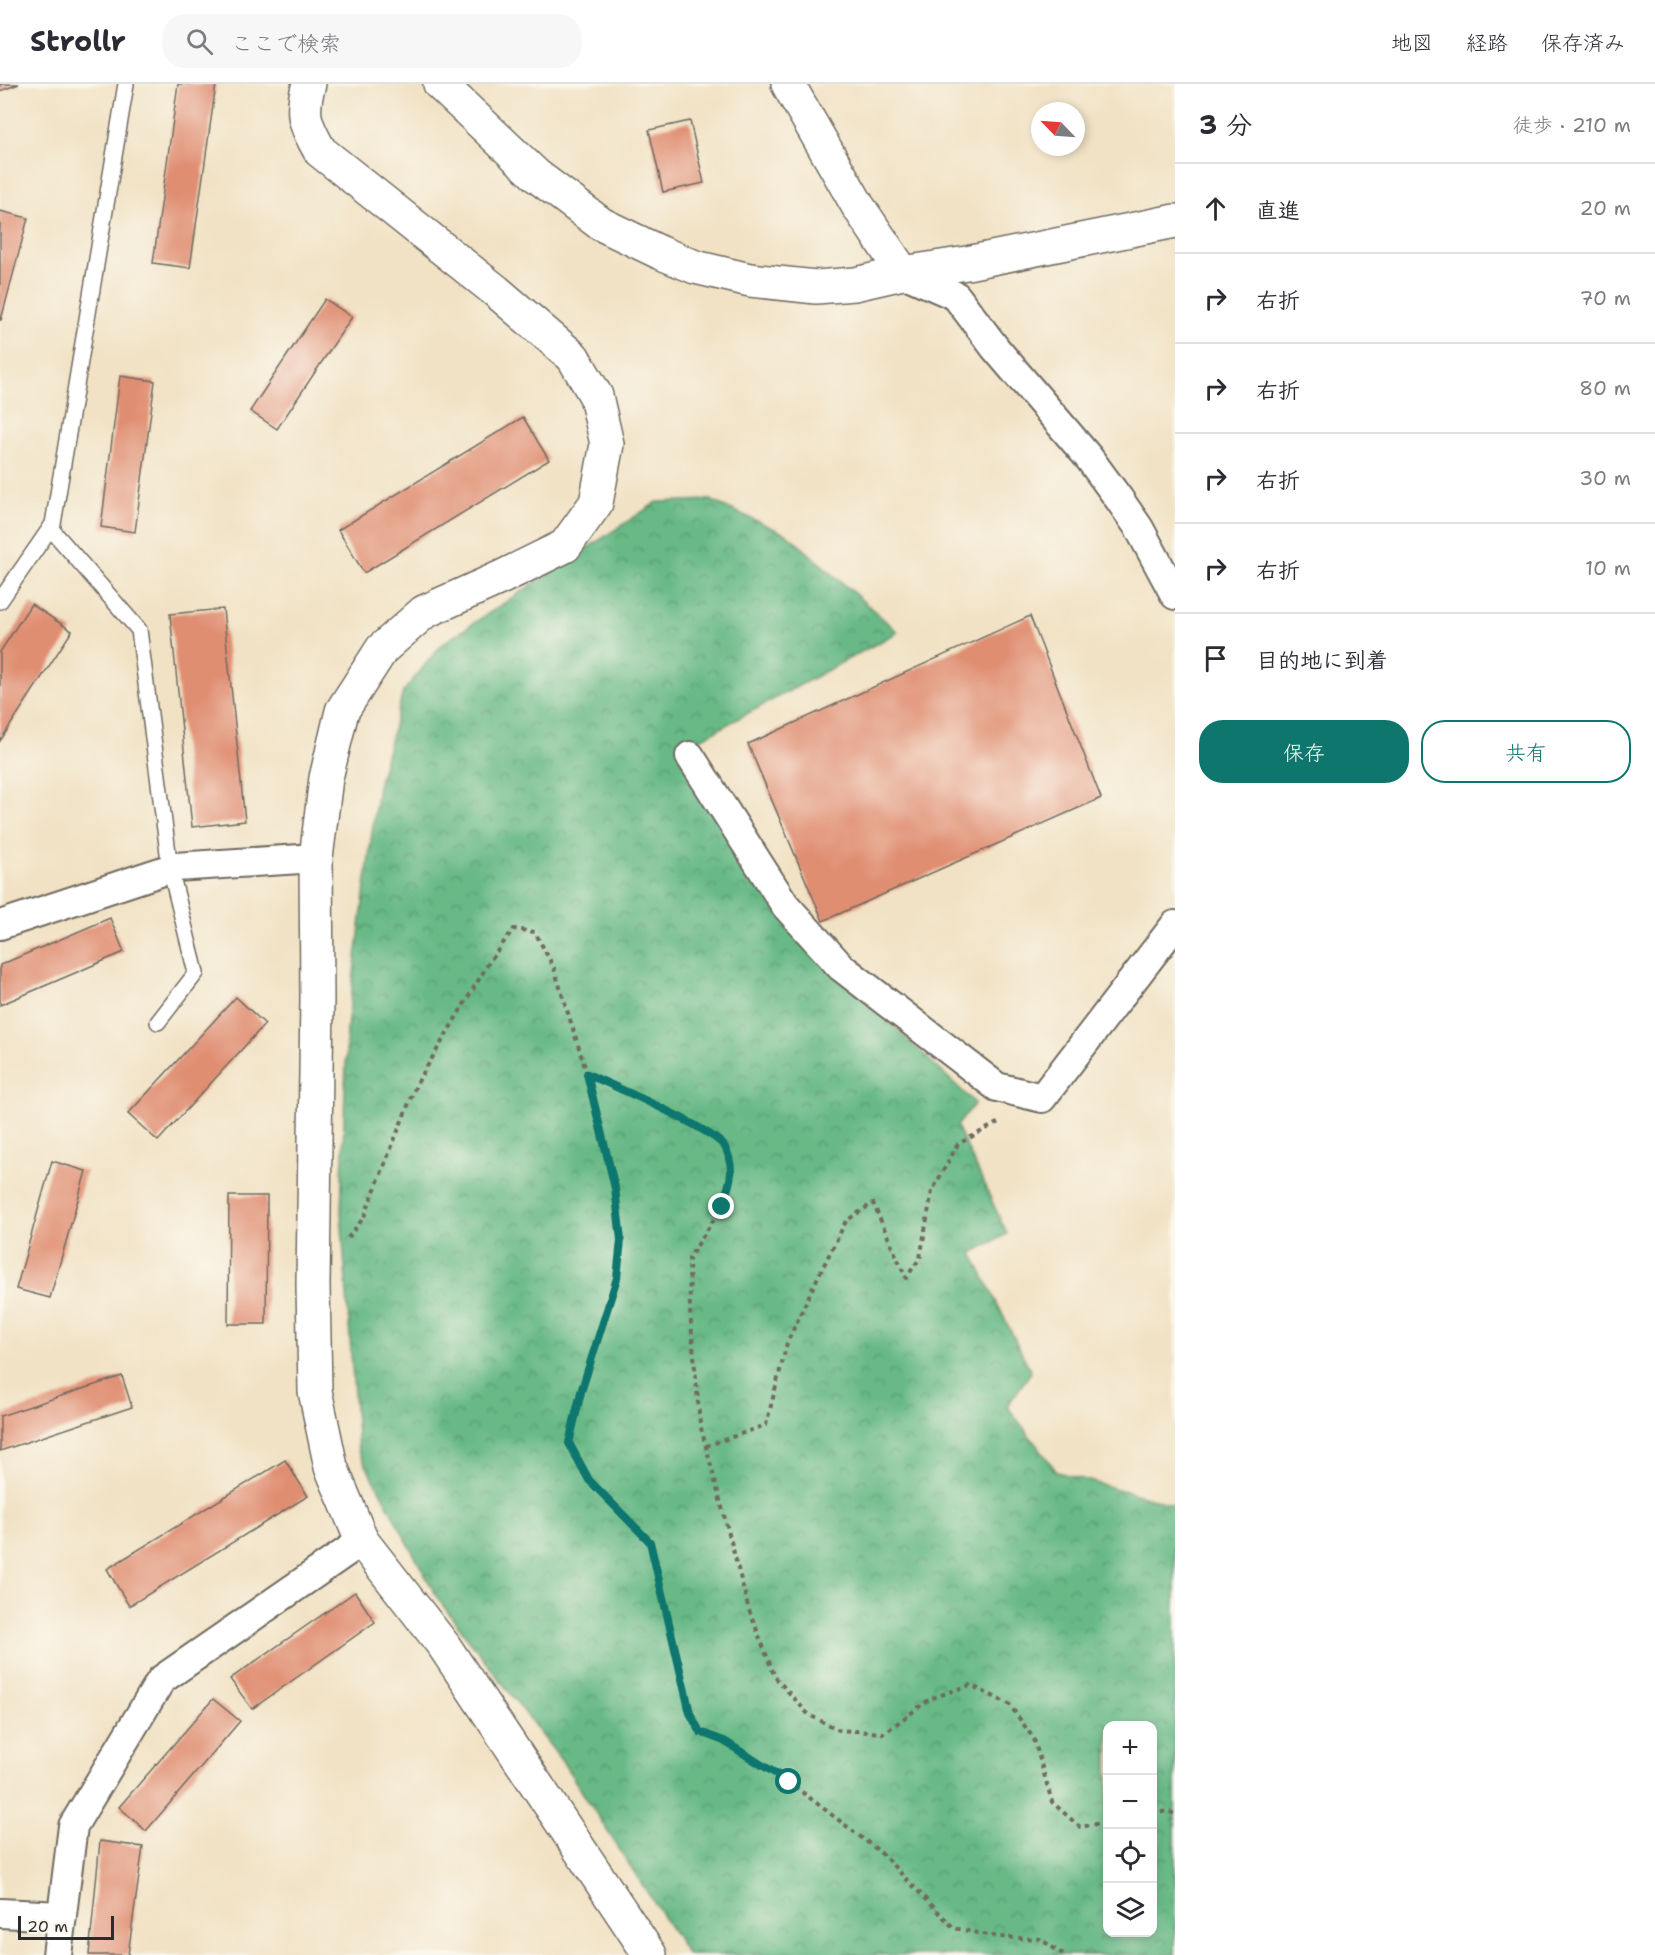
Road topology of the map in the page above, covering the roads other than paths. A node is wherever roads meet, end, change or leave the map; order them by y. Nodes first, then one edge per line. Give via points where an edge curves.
1 (126, 84) edge
2 (309, 84) edge
3 (440, 84) edge
4 (788, 84) edge
5 (1175, 221) edge
6 (903, 273) junction
7 (51, 529) junction
8 (1175, 595) edge
9 (0, 601) edge
10 (690, 756) dead end
11 (316, 858) junction
12 (170, 868) junction
13 (0, 925) edge
14 (1175, 926) edge
15 (158, 1022) dead end
16 (362, 1541) junction
17 (0, 1913) edge
18 (62, 1916) junction
19 (57, 1955) edge
20 (650, 1955) edge

1 - 7 lane
2 - 11 street via 303,105 309,131 320,151 573,357 596,396 607,444 596,503 565,546 424,612 382,649 342,711 326,778
3 - 6 street via 537,176 578,208 601,224 694,267 750,280 816,287 855,284
4 - 6 street via 858,206
5 - 6 street
6 - 8 street via 956,296 1089,458 1139,528
7 - 9 lane
7 - 12 lane via 139,630
10 - 14 street via 785,904 841,967 997,1088 1042,1098
11 - 12 street
11 - 16 street via 315,1391 331,1467
12 - 13 street
12 - 15 lane via 196,973
16 - 18 street via 161,1680 73,1826
16 - 20 street via 444,1646
17 - 18 street
18 - 19 street

